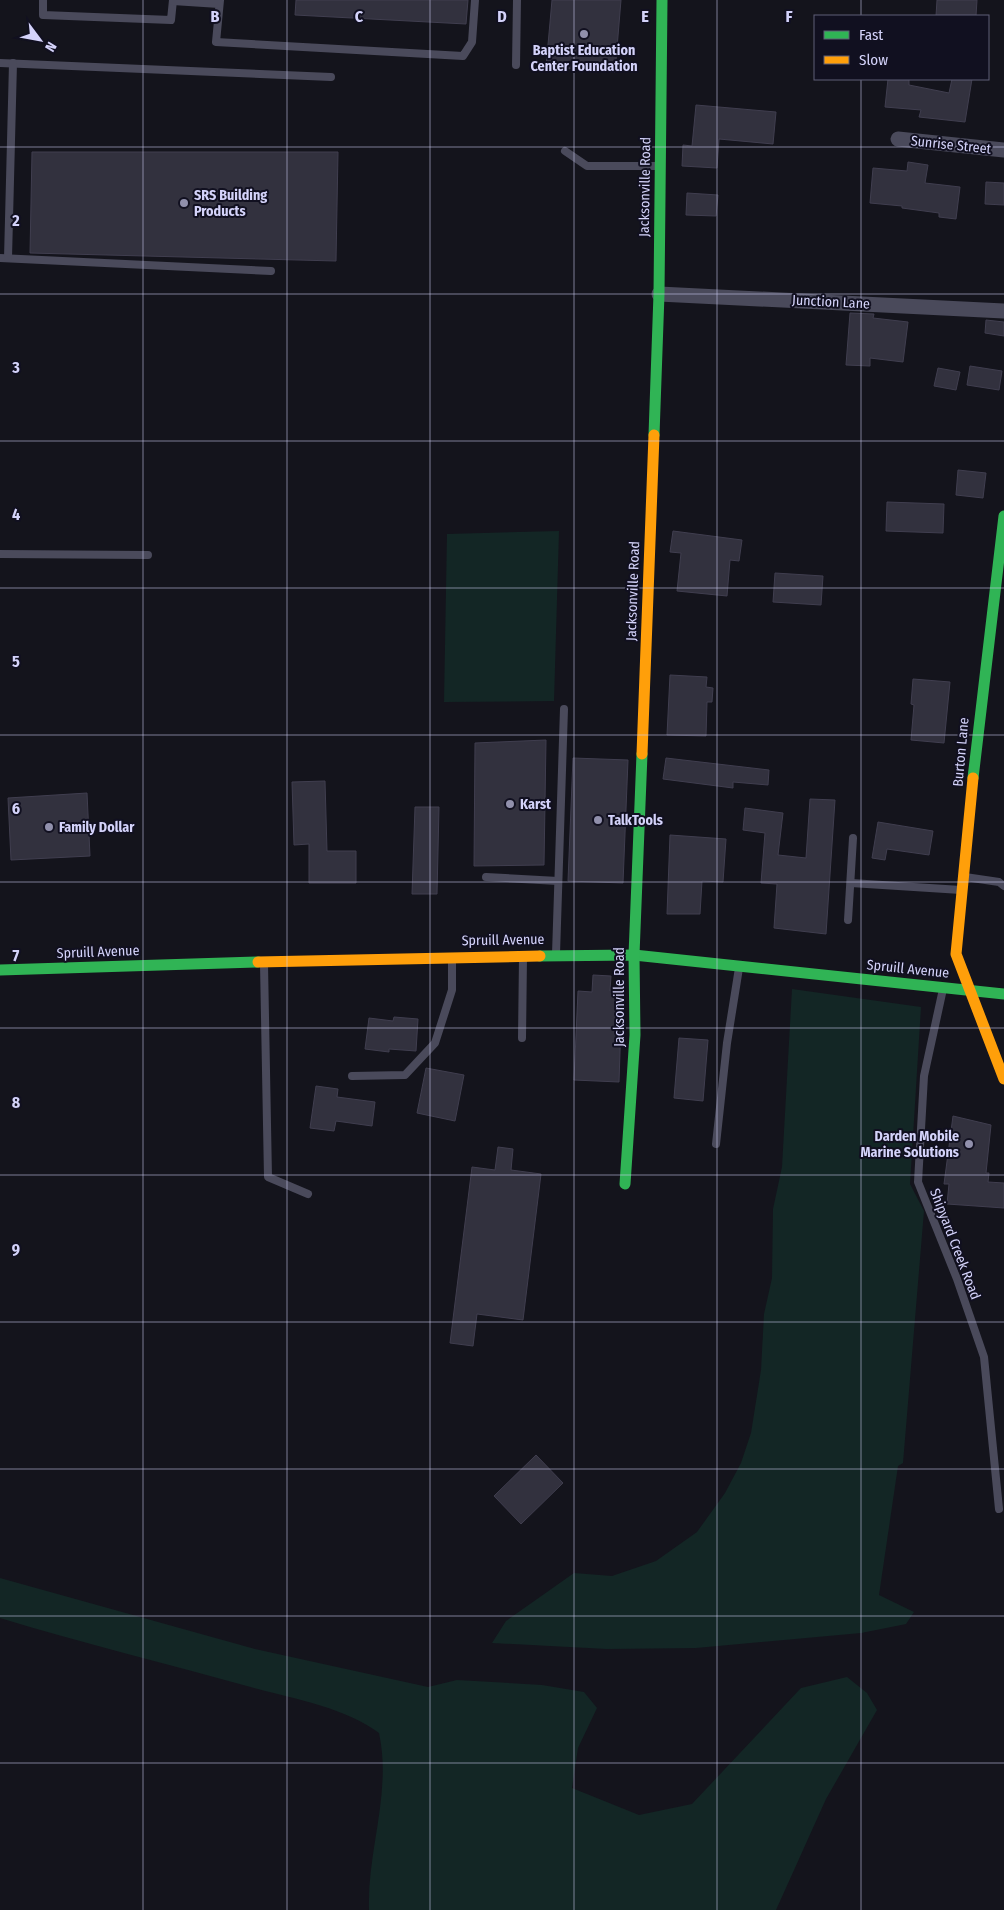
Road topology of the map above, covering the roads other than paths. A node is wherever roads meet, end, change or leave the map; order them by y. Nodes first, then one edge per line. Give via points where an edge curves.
1 (43, 0) edge
2 (173, 0) edge
3 (475, 0) edge
4 (517, 0) edge
5 (662, 0) edge
6 (219, 2) edge
7 (0, 63) edge
8 (13, 63) junction
9 (516, 65) dead end
10 (331, 77) dead end
11 (898, 139) dead end
12 (1004, 150) edge
13 (564, 151) dead end
14 (660, 166) junction
15 (4, 258) edge
16 (271, 270) dead end
17 (659, 294) junction
18 (1004, 311) edge
19 (1004, 516) edge
20 (0, 554) edge
21 (148, 555) dead end
22 (564, 709) dead end
23 (853, 838) dead end
24 (964, 876) junction
25 (486, 877) dead end
26 (558, 881) junction
27 (851, 883) junction
28 (1004, 886) edge
29 (963, 890) junction
30 (848, 920) dead end
31 (556, 954) junction
32 (523, 955) junction
33 (634, 955) junction
34 (452, 956) junction
35 (264, 962) junction
36 (739, 966) junction
37 (0, 970) edge
38 (944, 987) junction
39 (969, 990) junction
40 (1004, 994) edge
41 (522, 1038) dead end
42 (352, 1076) dead end
43 (1004, 1079) edge
44 (716, 1144) dead end
45 (625, 1184) dead end
46 (308, 1194) dead end
47 (999, 1509) dead end

1 - 2 lane via 42,15 171,20
2 - 6 lane
3 - 6 lane via 472,42 463,56 216,42
4 - 9 lane
5 - 14 street, Jacksonville Road
7 - 8 lane
8 - 10 lane
8 - 15 lane
11 - 12 street, Sunrise Street
13 - 14 lane via 587,166
14 - 17 street, Jacksonville Road
15 - 16 lane
17 - 18 street, Junction Lane
17 - 33 street, Jacksonville Road
19 - 24 street, Burton Lane via 979,714
20 - 21 lane
22 - 26 lane
23 - 27 lane
24 - 28 lane via 999,882
24 - 29 street, Burton Lane
25 - 26 lane
26 - 31 lane
27 - 29 lane
27 - 30 lane
29 - 39 street, Burton Lane via 956,954
31 - 32 street, Spruill Avenue
31 - 33 street, Spruill Avenue
32 - 34 street, Spruill Avenue
32 - 41 lane
33 - 36 street, Spruill Avenue
33 - 45 street, Jacksonville Road via 635,1036
34 - 35 street, Spruill Avenue
34 - 42 lane via 452,990 435,1043 404,1075
35 - 37 street, Spruill Avenue
35 - 46 lane via 268,1177
36 - 38 street, Spruill Avenue
36 - 44 lane
38 - 39 street, Spruill Avenue
38 - 47 lane, Shipyard Creek Road via 924,1076 918,1182 984,1357
39 - 40 street, Spruill Avenue
39 - 43 street, Burton Lane

